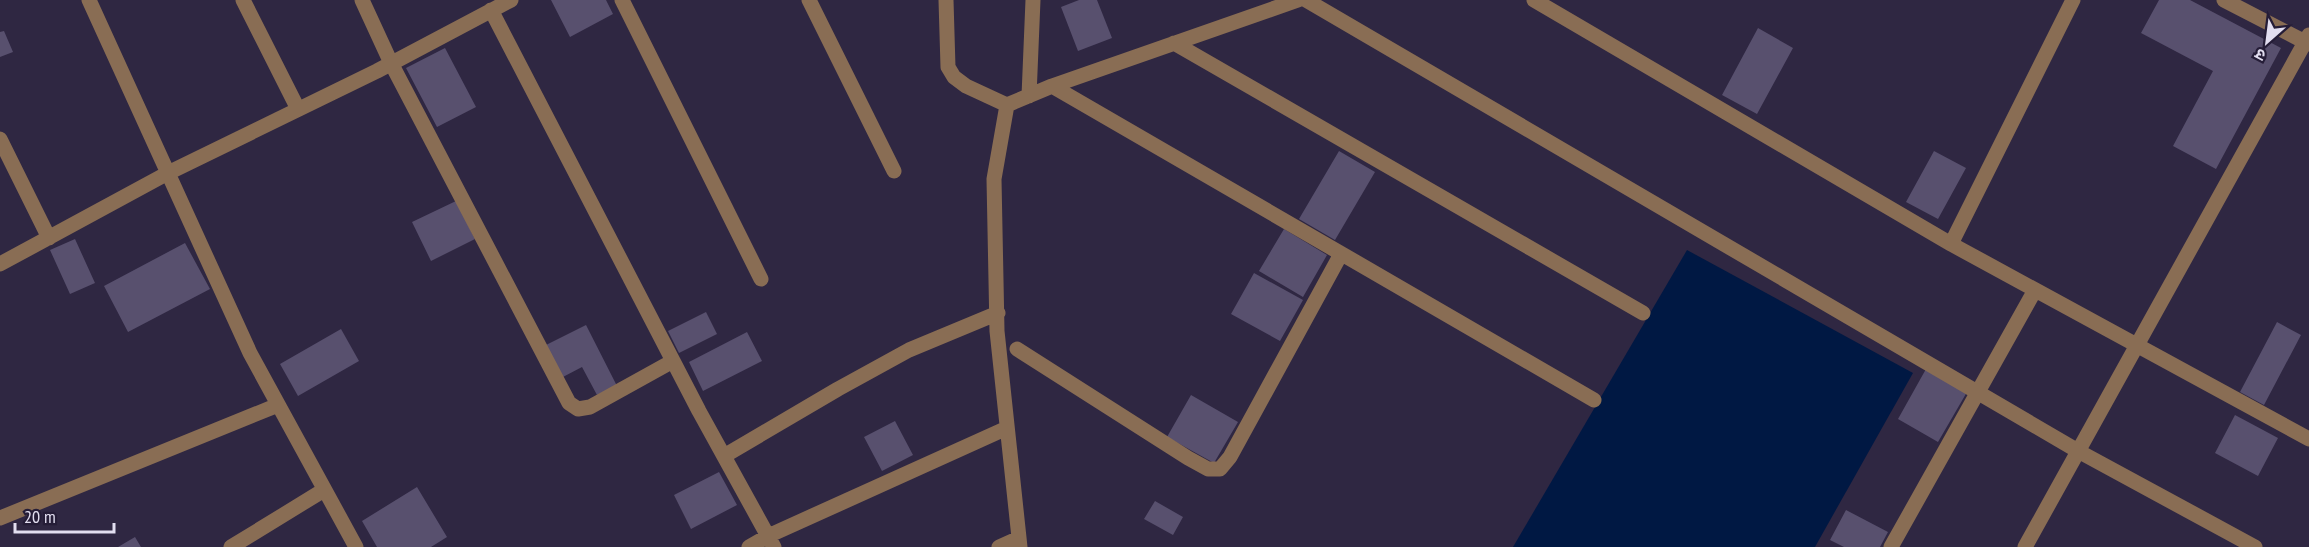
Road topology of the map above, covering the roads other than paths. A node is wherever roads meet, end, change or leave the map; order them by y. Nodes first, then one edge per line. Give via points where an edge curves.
1 (89, 0) edge
2 (243, 0) edge
3 (362, 0) edge
4 (511, 0) edge
5 (622, 0) edge
6 (809, 0) edge
7 (946, 0) edge
8 (1032, 0) edge
9 (1298, 0) edge
10 (1306, 0) edge
11 (1534, 0) edge
12 (2073, 0) edge
13 (2224, 0) edge
14 (491, 10) junction
15 (2308, 41) edge
16 (1174, 43) junction
17 (391, 63) junction
18 (1052, 86) junction
19 (1029, 96) junction
20 (1007, 105) junction
21 (298, 109) junction
22 (0, 139) edge
23 (894, 171) dead end
24 (168, 173) junction
25 (49, 238) junction
26 (1951, 244) junction
27 (1341, 254) junction
28 (0, 264) edge
29 (761, 279) dead end
30 (2035, 290) junction
31 (998, 313) junction
32 (1643, 313) dead end
33 (2136, 345) junction
34 (1017, 349) dead end
35 (673, 361) junction
36 (1978, 393) junction
37 (1594, 400) dead end
38 (278, 405) junction
39 (1007, 428) junction
40 (2309, 439) edge
41 (2078, 451) junction
42 (724, 456) junction
43 (324, 490) junction
44 (0, 518) edge
45 (771, 542) edge
46 (1019, 543) edge
47 (231, 547) edge
48 (356, 547) edge
49 (749, 547) edge
50 (999, 547) edge
51 (1891, 547) edge
52 (2025, 547) edge
53 (2255, 547) edge

1 - 24 street
2 - 21 street
3 - 17 street
4 - 14 street
5 - 29 street
6 - 23 street
7 - 20 street via 948,67 966,86
8 - 19 street
9 - 16 street
10 - 36 street
11 - 26 street
12 - 26 street
13 - 15 street
14 - 17 street
14 - 35 street
15 - 33 street
16 - 18 street
16 - 32 street
17 - 21 street
17 - 35 street via 568,403 578,409 590,407
18 - 19 street
18 - 27 street
19 - 20 street
20 - 31 street via 994,179
21 - 24 street
22 - 25 street
24 - 25 street
24 - 38 street via 250,353
25 - 28 street
26 - 30 street
27 - 34 street via 1220,469 1208,469 1188,458
27 - 37 street
30 - 33 street
30 - 36 street
31 - 39 street
31 - 42 street via 909,350
33 - 40 street
33 - 41 street
35 - 42 street
36 - 41 street
36 - 51 street
38 - 43 street
38 - 44 street
39 - 45 street
39 - 46 street
41 - 52 street
41 - 53 street
42 - 45 street
43 - 47 street
43 - 48 street
45 - 49 street
46 - 50 street

